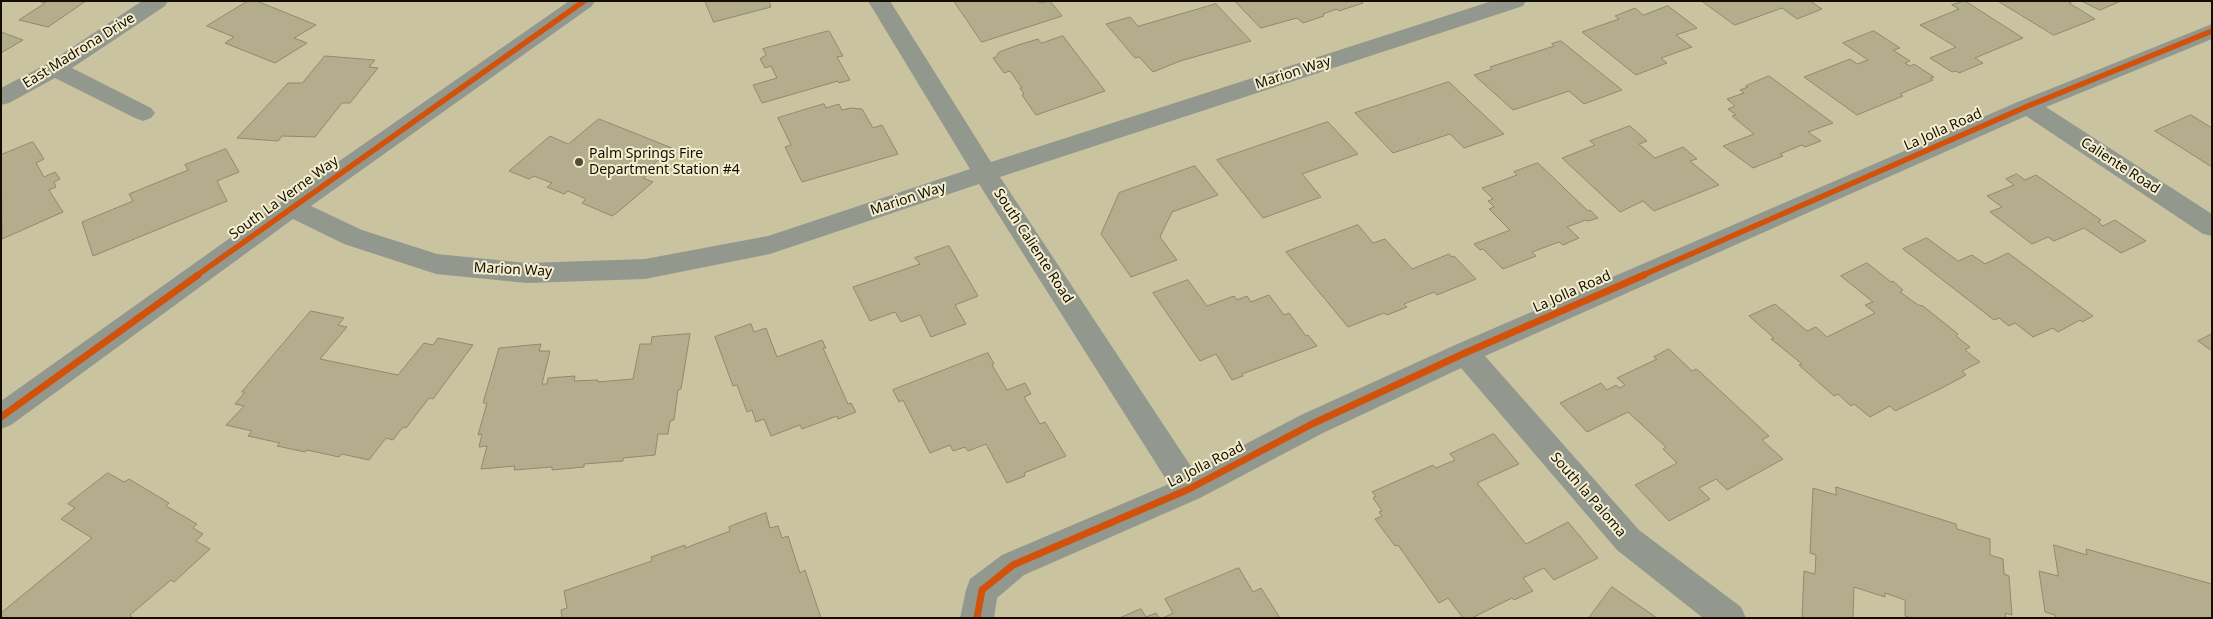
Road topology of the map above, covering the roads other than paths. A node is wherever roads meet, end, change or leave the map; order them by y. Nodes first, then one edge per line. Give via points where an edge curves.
1 (156, 1) edge
2 (584, 1) edge
3 (879, 1) edge
4 (1515, 1) edge
5 (2212, 31) edge
6 (55, 70) junction
7 (1, 98) edge
8 (2028, 106) junction
9 (143, 114) dead end
10 (985, 173) junction
11 (291, 208) junction
12 (2212, 227) edge
13 (1465, 353) junction
14 (1, 417) edge
15 (1189, 489) junction
16 (977, 618) edge
17 (1729, 618) edge

1 - 6 street, East Madrona Drive
2 - 11 street, South La Verne Way
3 - 10 street, South Caliente Road
4 - 10 street, Marion Way
5 - 8 street, La Jolla Road
6 - 7 street, East Madrona Drive
6 - 9 street
8 - 12 street, Caliente Road
8 - 13 street, La Jolla Road
10 - 11 street, Marion Way via 770,245 645,269 527,273 436,264 354,237
10 - 15 street, South Caliente Road
11 - 14 street, South La Verne Way
13 - 15 street, La Jolla Road via 1312,424
13 - 17 street, South la Paloma via 1628,540
15 - 16 street, La Jolla Road via 1013,566 982,590

